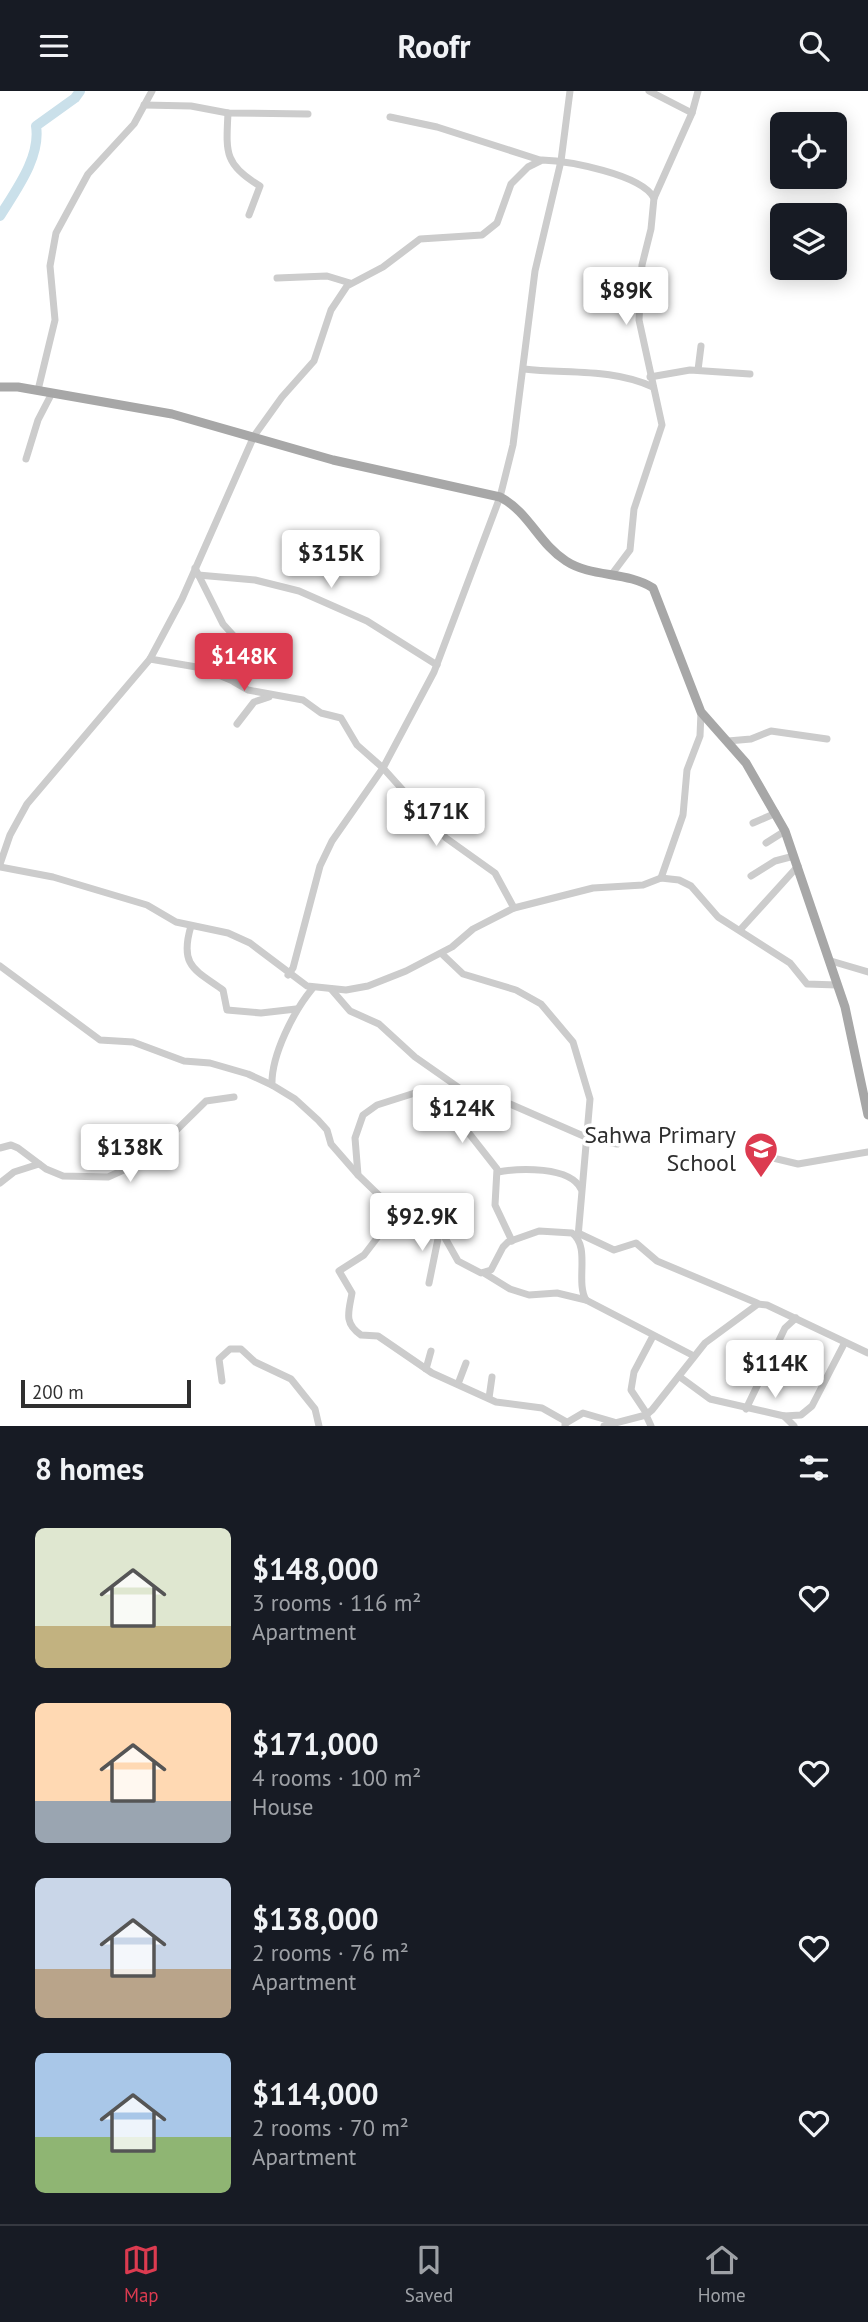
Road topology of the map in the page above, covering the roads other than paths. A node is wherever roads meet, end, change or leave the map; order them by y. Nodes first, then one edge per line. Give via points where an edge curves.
1 (152, 91) edge
2 (570, 91) edge
3 (649, 91) edge
4 (698, 91) edge
5 (144, 105) junction
6 (228, 113) junction
7 (692, 113) junction
8 (307, 114) dead end
9 (390, 117) dead end
10 (540, 160) junction
11 (561, 162) junction
12 (654, 198) junction
13 (249, 215) dead end
14 (277, 278) dead end
15 (351, 283) junction
16 (701, 346) dead end
17 (524, 369) junction
18 (698, 370) junction
19 (750, 374) dead end
20 (650, 377) junction
21 (0, 387) edge
22 (653, 387) junction
23 (38, 390) junction
24 (52, 393) junction
25 (254, 436) junction
26 (26, 459) dead end
27 (500, 497) junction
28 (196, 571) junction
29 (612, 574) junction
30 (150, 659) junction
31 (437, 665) junction
32 (234, 682) junction
33 (273, 696) junction
34 (701, 712) junction
35 (237, 723) dead end
36 (827, 739) dead end
37 (728, 741) junction
38 (383, 768) junction
39 (776, 813) junction
40 (753, 823) dead end
41 (785, 831) junction
42 (766, 843) dead end
43 (794, 856) junction
44 (0, 865) edge
45 (798, 866) junction
46 (751, 876) dead end
47 (661, 878) junction
48 (514, 908) junction
49 (191, 926) junction
50 (740, 930) junction
51 (442, 954) junction
52 (831, 961) junction
53 (0, 966) edge
54 (868, 972) edge
55 (288, 975) junction
56 (837, 985) junction
57 (312, 989) junction
58 (331, 989) junction
59 (296, 1009) junction
60 (272, 1085) junction
61 (234, 1097) dead end
62 (868, 1115) edge
63 (588, 1138) junction
64 (617, 1144) dead end
65 (0, 1148) edge
66 (748, 1152) dead end
67 (868, 1152) edge
68 (39, 1164) junction
69 (498, 1172) junction
70 (358, 1175) junction
71 (0, 1183) edge
72 (581, 1189) junction
73 (393, 1217) junction
74 (440, 1229) junction
75 (578, 1235) junction
76 (512, 1241) junction
77 (484, 1273) junction
78 (429, 1283) dead end
79 (586, 1300) junction
80 (758, 1304) junction
81 (796, 1318) junction
82 (653, 1336) junction
83 (844, 1344) junction
84 (431, 1351) dead end
85 (868, 1353) edge
86 (694, 1356) junction
87 (466, 1363) dead end
88 (426, 1369) junction
89 (492, 1377) dead end
90 (680, 1377) junction
91 (222, 1381) dead end
92 (458, 1384) junction
93 (489, 1398) junction
94 (746, 1409) junction
95 (646, 1415) junction
96 (785, 1416) junction
97 (616, 1423) junction
98 (565, 1424) edge
99 (319, 1426) edge
100 (604, 1426) edge
101 (651, 1426) edge
102 (794, 1426) edge

1 - 5 street
2 - 11 street
3 - 7 street
4 - 7 street
5 - 6 street
5 - 23 street via 134,124 88,174 54,238 50,266 55,320
6 - 8 street
6 - 13 street via 229,159 247,180 260,186
7 - 12 street
9 - 10 street
10 - 11 street
10 - 15 street via 511,184 497,223 482,235 420,239 383,268
11 - 12 street via 643,185
11 - 17 street via 536,271
12 - 20 street via 638,307
14 - 15 street via 327,276
15 - 25 street via 331,310 311,367
16 - 18 street
17 - 22 street via 601,372
17 - 27 street
18 - 19 street
18 - 20 street
20 - 22 street
21 - 23 main road
22 - 29 street via 661,431 634,509 630,550
23 - 24 main road
24 - 25 main road via 172,414
24 - 26 street
25 - 27 main road via 333,460
25 - 28 street
27 - 29 main road via 521,511 568,562
27 - 31 street
28 - 30 street
28 - 31 street via 299,591 367,621
28 - 32 street via 233,635
29 - 34 main road via 645,583 657,594
30 - 32 street via 202,668
30 - 44 street via 27,804
31 - 38 street
32 - 33 street
33 - 35 street via 254,702
33 - 38 street via 303,700 321,713 341,718 357,745
34 - 37 main road
34 - 47 street via 699,736 687,770 683,815
36 - 37 street via 771,731
37 - 39 main road
38 - 48 street via 446,838 495,873
38 - 55 street via 327,852
39 - 40 street
39 - 41 main road
41 - 42 street
41 - 43 main road
43 - 45 main road
43 - 46 street
44 - 49 street via 146,905
45 - 50 street
45 - 52 main road
47 - 48 street via 583,890
47 - 50 street via 691,886 712,911
48 - 51 street via 473,929
49 - 55 street via 226,932 250,943
49 - 59 street via 186,949 191,965 223,990 227,1010
50 - 56 street via 790,963 808,985
51 - 58 street via 368,986
51 - 63 street via 471,978 522,992 550,1012 569,1035 590,1099
52 - 54 street
52 - 56 main road
53 - 60 street via 100,1040 133,1042
55 - 57 street
56 - 62 main road via 854,1039
57 - 58 street
57 - 59 street
58 - 63 street via 347,1009 379,1024 485,1106 510,1104
59 - 60 street
60 - 70 street via 318,1120 331,1144
61 - 68 street via 206,1101 146,1160 114,1175 63,1176
63 - 64 street
63 - 72 street
65 - 68 street via 11,1145
66 - 67 street via 797,1164
68 - 71 street via 14,1171
69 - 70 street via 442,1099 418,1092 377,1105 363,1115 355,1138
69 - 72 street via 535,1168 575,1180
69 - 76 street via 495,1205
70 - 73 street via 388,1204
72 - 75 street
73 - 74 street
73 - 88 street via 364,1255 339,1271 352,1293 347,1314 357,1333 378,1336
74 - 77 street via 458,1261
74 - 78 street
75 - 76 street via 549,1230
75 - 79 street
75 - 80 street via 614,1250 636,1243 657,1261
76 - 77 street
77 - 79 street via 529,1295 557,1293
79 - 82 street
80 - 81 street
80 - 86 street
81 - 83 street
81 - 94 street via 785,1328
82 - 86 street
82 - 95 street via 634,1371 631,1390
83 - 85 street
83 - 96 street via 807,1412
84 - 88 street
86 - 90 street
87 - 92 street
88 - 92 street
89 - 93 street
90 - 94 street via 704,1396
90 - 95 street
91 - 99 street via 219,1359 230,1349 241,1349 255,1362 291,1379 315,1409
92 - 93 street
93 - 98 street via 542,1408
94 - 96 street
95 - 97 street
95 - 101 street
96 - 102 street
97 - 98 street via 587,1413
97 - 100 street

